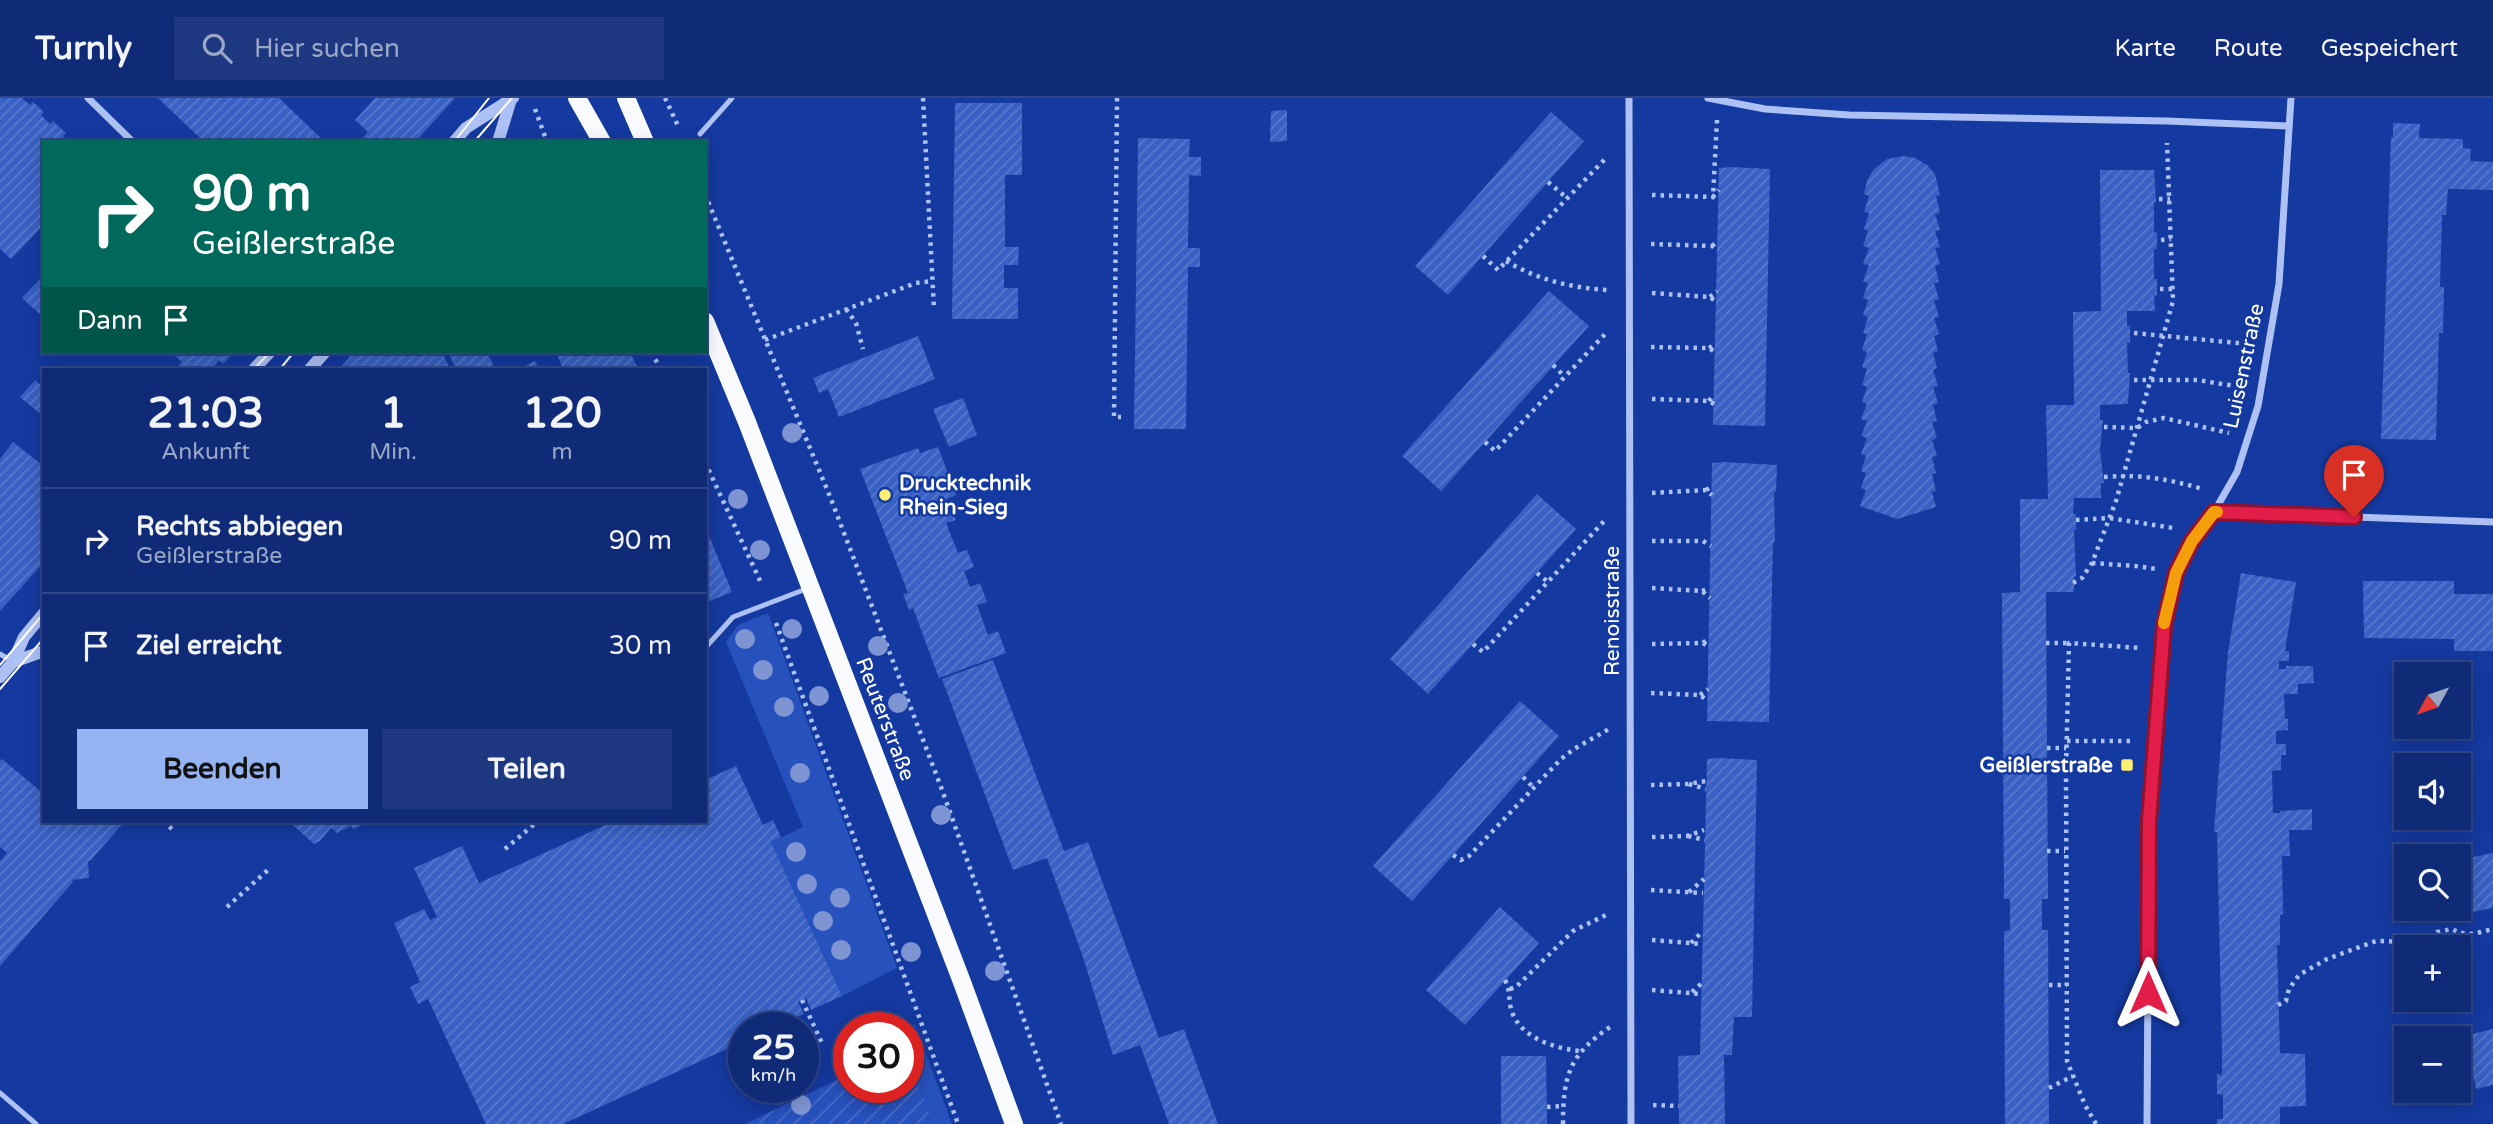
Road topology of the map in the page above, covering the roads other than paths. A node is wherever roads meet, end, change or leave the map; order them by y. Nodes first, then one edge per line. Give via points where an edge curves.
1 (88, 98) edge
2 (577, 98) edge
3 (626, 98) edge
4 (732, 98) edge
5 (1629, 98) edge
6 (1708, 98) edge
7 (1765, 98) edge
8 (2291, 98) edge
9 (512, 99) edge
10 (1765, 109) junction
11 (2288, 126) junction
12 (700, 134) dead end
13 (131, 140) edge
14 (456, 140) edge
15 (499, 140) edge
16 (601, 140) edge
17 (644, 140) edge
18 (707, 328) edge
19 (268, 354) edge
20 (323, 354) edge
21 (255, 368) edge
22 (311, 368) edge
23 (2214, 512) junction
24 (2493, 522) edge
25 (810, 588) junction
26 (42, 615) edge
27 (707, 646) edge
28 (42, 651) edge
29 (0, 654) edge
30 (13, 662) junction
31 (0, 677) edge
32 (0, 1093) edge
33 (36, 1124) edge
34 (1014, 1124) edge
35 (1631, 1124) edge
36 (2147, 1124) edge

1 - 13 street
2 - 16 main road
3 - 17 main road
4 - 12 lane
5 - 35 street, Renoisstraße
6 - 10 street
7 - 10 street
8 - 11 street, Luisenstraße
9 - 14 street via 466,128
9 - 15 street
10 - 11 street
11 - 23 street, Luisenstraße via 2278,284 2261,390 2237,472
18 - 25 main road, Reuterstraße
19 - 21 street
20 - 22 street
23 - 24 street
23 - 36 street, Luisenstraße via 2176,573 2164,626 2149,821
25 - 27 lane via 733,617
25 - 34 main road, Reuterstraße
26 - 30 street via 24,637
28 - 30 street
29 - 30 lane
30 - 31 street
32 - 33 lane

